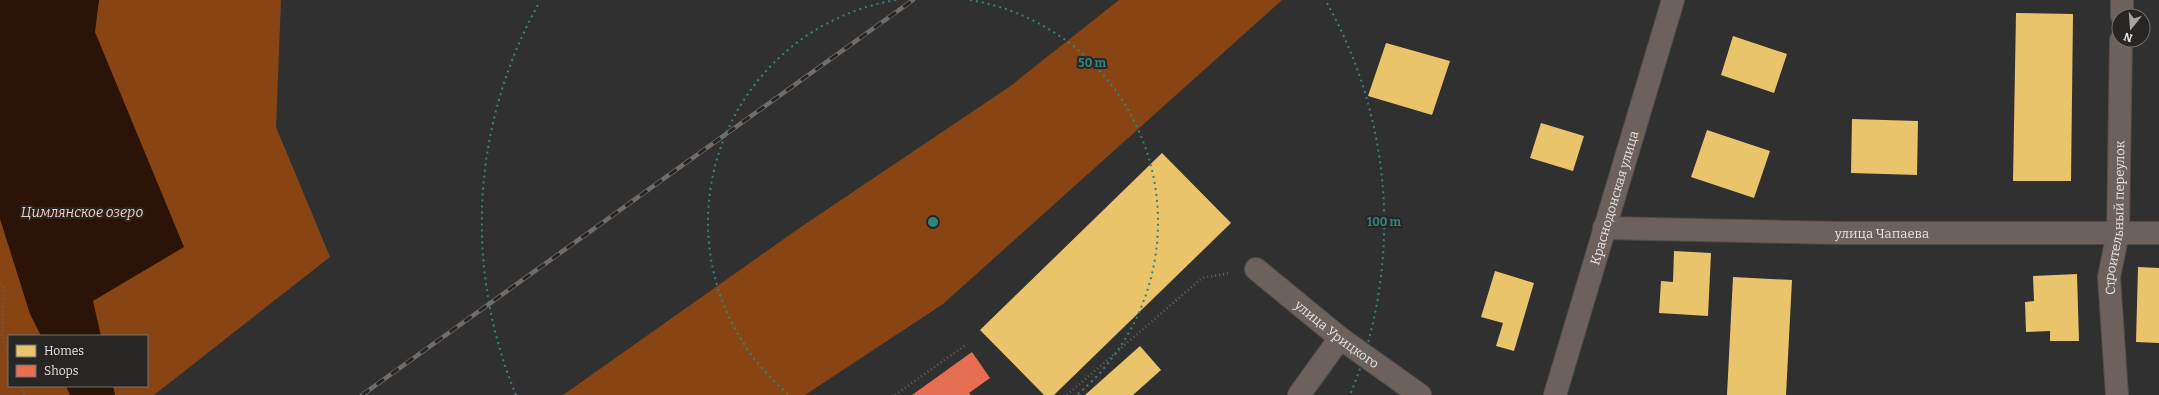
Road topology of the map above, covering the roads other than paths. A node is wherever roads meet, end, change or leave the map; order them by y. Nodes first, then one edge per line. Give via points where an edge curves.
1 (1672, 0) edge
2 (2121, 48) edge
3 (1604, 228) junction
4 (2118, 232) junction
5 (2159, 233) edge
6 (1256, 269) road end
7 (1340, 338) junction
8 (1299, 395) edge
9 (1420, 395) edge
10 (1555, 395) edge
11 (2117, 395) edge

1 - 3 street, Краснодонская улица
2 - 4 street, Строительный переулок
3 - 4 street, улица Чапаева via 1839,233
3 - 10 street, Краснодонская улица
4 - 5 street, улица Чапаева
4 - 11 street, Строительный переулок via 2109,277
6 - 7 street, улица Урицкого
7 - 8 street
7 - 9 street, улица Урицкого

